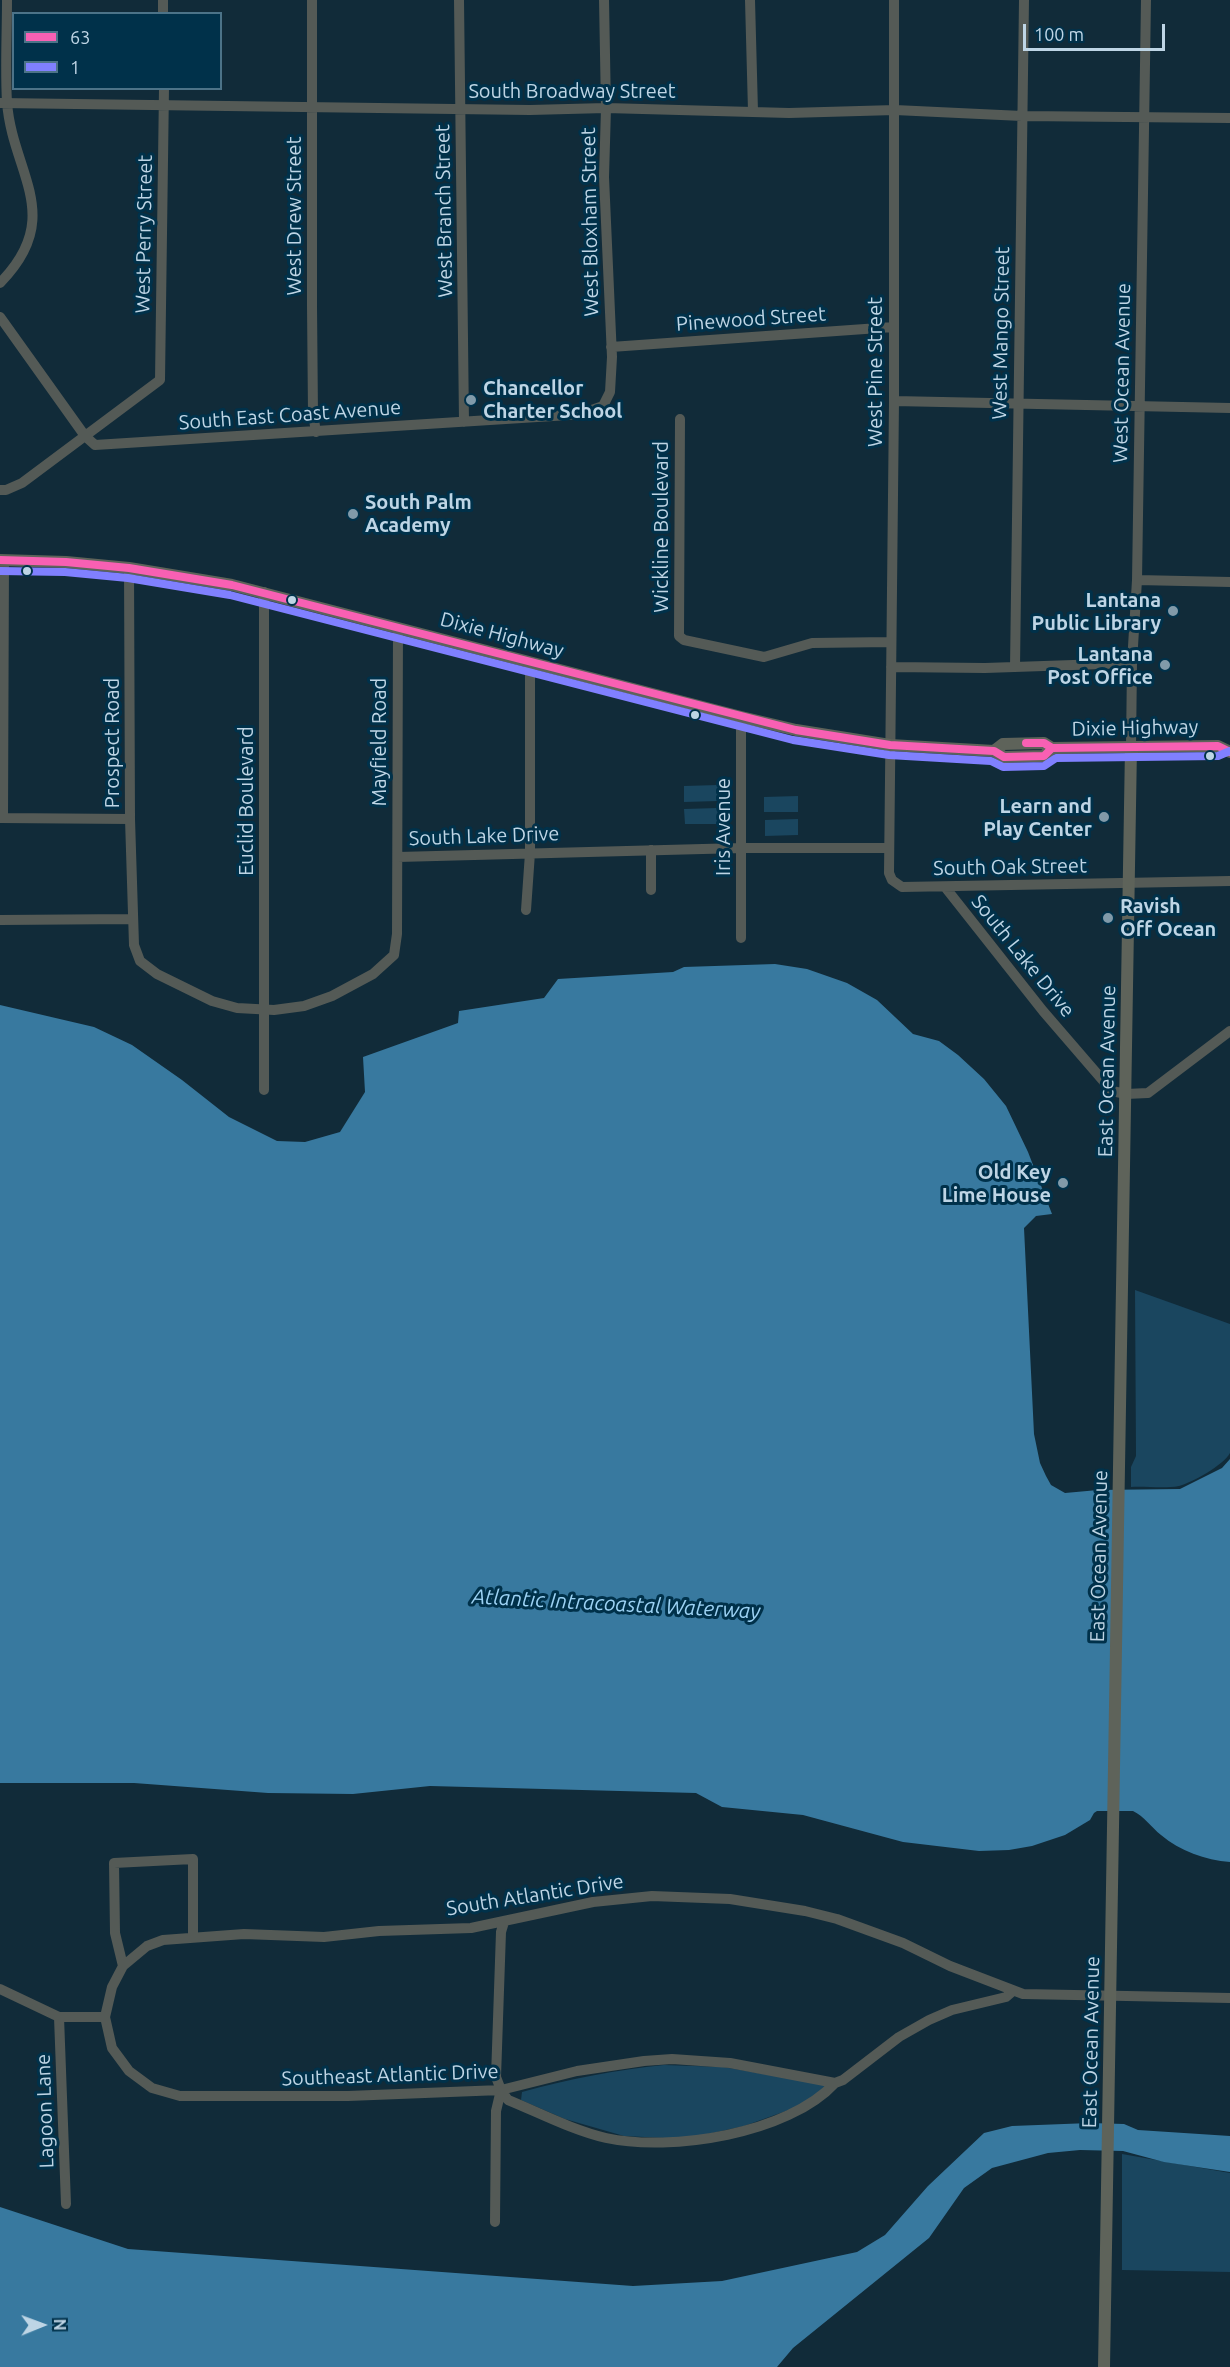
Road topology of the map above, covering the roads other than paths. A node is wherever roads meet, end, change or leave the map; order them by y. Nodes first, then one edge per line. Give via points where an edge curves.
1 (7, 0) edge
2 (312, 0) edge
3 (459, 0) edge
4 (604, 0) edge
5 (750, 0) edge
6 (894, 0) edge
7 (1024, 0) edge
8 (1146, 0) edge
9 (164, 90) edge
10 (4, 103) edge
11 (164, 105) junction
12 (311, 107) junction
13 (606, 108) junction
14 (460, 109) junction
15 (895, 110) junction
16 (753, 111) junction
17 (1022, 116) junction
18 (1144, 117) junction
19 (1230, 118) edge
20 (0, 283) edge
21 (0, 317) edge
22 (893, 327) junction
23 (611, 347) junction
24 (894, 402) junction
25 (1018, 405) junction
26 (603, 406) joint
27 (1139, 406) junction
28 (1230, 408) edge
29 (680, 419) dead end
30 (464, 422) junction
31 (316, 432) junction
32 (85, 436) junction
33 (0, 490) edge
34 (2, 560) edge
35 (129, 568) junction
36 (1137, 580) junction
37 (1230, 582) edge
38 (264, 592) junction
39 (398, 628) junction
40 (891, 642) junction
41 (530, 663) junction
42 (1132, 663) junction
43 (891, 667) junction
44 (1015, 667) junction
45 (741, 717) junction
46 (1230, 738) edge
47 (890, 745) junction
48 (1218, 746) junction
49 (1131, 747) junction
50 (1230, 752) edge
51 (2, 818) edge
52 (130, 819) junction
53 (741, 848) junction
54 (889, 848) junction
55 (651, 850) junction
56 (530, 853) junction
57 (398, 857) junction
58 (1230, 881) edge
59 (1130, 883) junction
60 (945, 887) junction
61 (651, 890) dead end
62 (526, 910) dead end
63 (133, 919) junction
64 (0, 920) edge
65 (741, 938) dead end
66 (264, 1009) junction
67 (1230, 1031) edge
68 (264, 1090) dead end
69 (1126, 1094) junction
70 (504, 1922) junction
71 (193, 1936) junction
72 (123, 1966) junction
73 (0, 1989) edge
74 (1013, 1991) junction
75 (1111, 1996) junction
76 (1230, 1998) edge
77 (59, 2017) junction
78 (105, 2017) junction
79 (835, 2084) junction
80 (501, 2090) junction
81 (66, 2204) dead end
82 (495, 2222) dead end
83 (1104, 2367) edge

1 - 10 street
2 - 12 street, West Drew Street
3 - 14 street, West Branch Street
4 - 13 street, West Bloxham Street
5 - 16 street
6 - 15 street, West Pine Street
7 - 17 street, West Mango Street
8 - 18 street, West Ocean Avenue
9 - 11 street, West Perry Street
10 - 11 street, South Broadway Street
10 - 20 street via 31,189 33,218 24,249
11 - 12 street, South Broadway Street
11 - 32 street, West Perry Street via 160,380
12 - 14 street, South Broadway Street
12 - 31 street, West Drew Street
13 - 14 street, South Broadway Street
13 - 16 street, South Broadway Street
13 - 23 street, West Bloxham Street via 604,177
14 - 30 street, West Branch Street
15 - 16 street, South Broadway Street
15 - 17 street, South Broadway Street
15 - 22 street, West Pine Street
17 - 18 street, South Broadway Street
17 - 25 street, West Mango Street
18 - 19 street, South Broadway Street
18 - 27 street, West Ocean Avenue
21 - 32 street
22 - 23 street, Pinewood Street
22 - 24 street, West Pine Street
23 - 26 street, West Bloxham Street via 609,392
24 - 25 street
24 - 40 street, West Pine Street
25 - 27 street
25 - 44 street, West Mango Street
26 - 30 street, South East Coast Avenue via 580,414
27 - 28 street
27 - 36 street, West Ocean Avenue
29 - 40 street, Wickline Boulevard via 679,636 764,657 812,643
30 - 31 street, South East Coast Avenue
31 - 32 street, South East Coast Avenue via 108,446 95,445
32 - 33 street via 22,483
34 - 35 main road, Dixie Highway
34 - 51 street
35 - 38 main road, Dixie Highway
35 - 52 street, Prospect Road
36 - 37 street
36 - 42 street, West Ocean Avenue
38 - 39 main road, Dixie Highway
38 - 66 street, Euclid Boulevard
39 - 41 main road, Dixie Highway
39 - 57 street, Mayfield Road
40 - 43 street, West Pine Street
41 - 45 main road, Dixie Highway
41 - 56 street
42 - 44 street
42 - 49 street, West Ocean Avenue
43 - 44 street
43 - 47 street, West Pine Street
45 - 47 main road, Dixie Highway
45 - 53 street, Iris Avenue
46 - 48 main road, Dixie Highway
47 - 49 main road, Dixie Highway via 994,751 1003,744
47 - 54 street, West Pine Street
48 - 49 main road, Dixie Highway
48 - 50 main road, Dixie Highway
49 - 59 main road, East Ocean Avenue
51 - 52 street
52 - 63 street, Prospect Road
53 - 54 street, South Lake Drive
53 - 55 street, South Lake Drive
53 - 65 street, Iris Avenue
54 - 60 street, South Oak Street via 892,880 902,886
55 - 56 street, South Lake Drive
55 - 61 street
56 - 57 street, South Lake Drive
56 - 62 street
57 - 66 street, South Lake Drive via 398,934 394,955 373,974 332,996 304,1006
58 - 59 street, South Oak Street
59 - 60 street, South Oak Street
59 - 69 main road, East Ocean Avenue
60 - 69 street, South Lake Drive via 1112,1091
63 - 64 street
63 - 66 street, South Lake Drive via 134,945 140,961 157,974 212,1001 237,1008
66 - 68 street, Euclid Boulevard
67 - 69 street via 1148,1093
69 - 75 main road, East Ocean Avenue
70 - 71 street, South Atlantic Drive via 471,1928 324,1937
70 - 74 street, South Atlantic Drive via 622,1898 729,1899 837,1919
70 - 80 street via 496,2077
71 - 72 street, South Atlantic Drive via 147,1946
71 - 72 street via 193,1859 114,1863 115,1932
72 - 78 street, South Atlantic Drive via 112,1987
73 - 77 street
74 - 75 street, South Atlantic Drive
74 - 79 street via 1006,1997 929,2020
75 - 76 street, South Atlantic Drive
75 - 83 main road, East Ocean Avenue
77 - 78 street
77 - 81 street, Lagoon Lane
78 - 80 street, Southeast Atlantic Drive via 112,2048 129,2071 152,2088 180,2096 348,2096
79 - 80 street, Southeast Atlantic Drive via 730,2063 672,2060 577,2071
79 - 80 street via 808,2104 756,2127 726,2136 676,2142 630,2141 584,2131 508,2100
80 - 82 street via 496,2111

